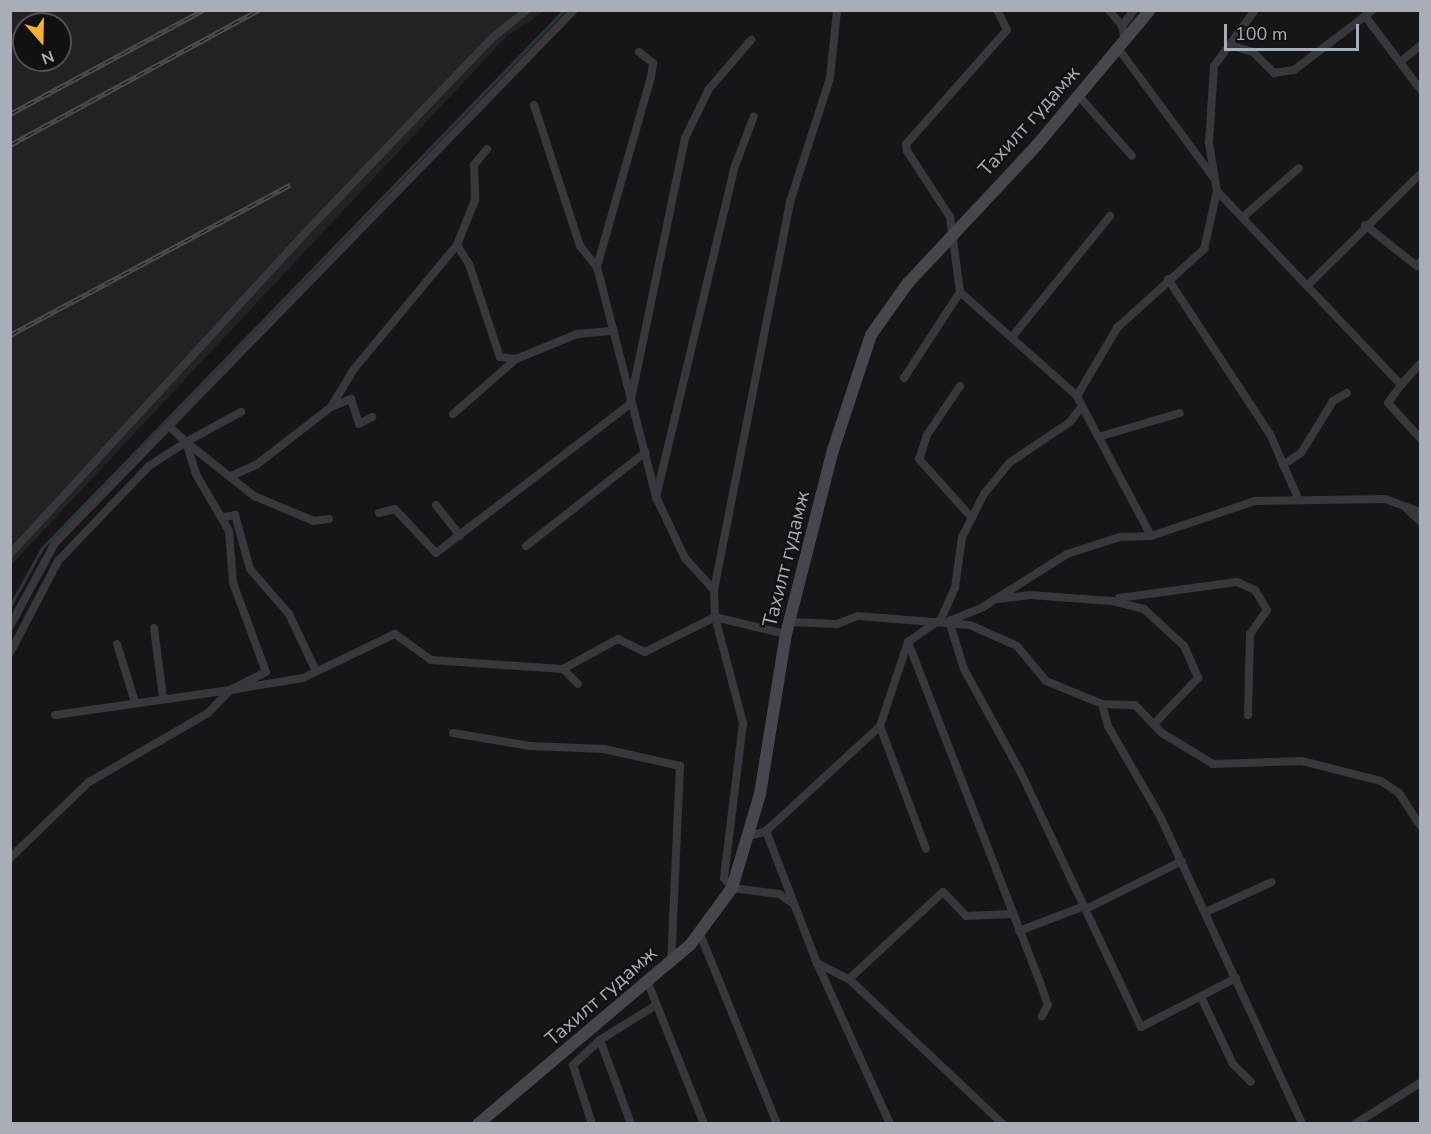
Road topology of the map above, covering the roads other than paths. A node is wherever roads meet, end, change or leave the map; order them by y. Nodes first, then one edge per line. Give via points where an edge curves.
1 (527, 10) edge
2 (574, 10) edge
3 (837, 10) edge
4 (998, 10) edge
5 (1109, 10) edge
6 (1134, 10) edge
7 (1150, 10) edge
8 (1255, 10) edge
9 (1369, 13) edge
10 (1122, 26) junction
11 (751, 40) dead end
12 (1121, 44) junction
13 (1229, 45) junction
14 (1420, 46) edge
15 (639, 52) dead end
16 (1400, 62) junction
17 (1420, 89) edge
18 (1078, 95) junction
19 (534, 105) dead end
20 (754, 116) dead end
21 (487, 148) dead end
22 (1132, 156) dead end
23 (1299, 168) dead end
24 (1420, 174) edge
25 (1215, 179) junction
26 (1217, 191) junction
27 (1110, 216) dead end
28 (1243, 217) junction
29 (1365, 225) junction
30 (955, 231) junction
31 (457, 245) junction
32 (1419, 266) edge
33 (597, 267) junction
34 (1168, 279) junction
35 (1309, 284) junction
36 (960, 292) junction
37 (614, 331) junction
38 (1012, 337) junction
39 (516, 359) junction
40 (1420, 364) edge
41 (904, 378) dead end
42 (1401, 385) junction
43 (960, 386) dead end
44 (1347, 393) dead end
45 (1077, 396) junction
46 (630, 404) junction
47 (1082, 406) junction
48 (331, 407) junction
49 (241, 412) dead end
50 (1180, 413) dead end
51 (453, 414) dead end
52 (372, 417) dead end
53 (170, 427) junction
54 (1098, 437) junction
55 (1420, 438) edge
56 (186, 442) junction
57 (646, 452) junction
58 (1283, 465) junction
59 (231, 476) junction
60 (656, 497) junction
61 (1298, 498) junction
62 (1385, 499) junction
63 (436, 505) dead end
64 (1420, 512) edge
65 (379, 513) dead end
66 (224, 517) junction
67 (972, 518) junction
68 (329, 519) dead end
69 (1420, 521) edge
70 (460, 536) junction
71 (1151, 536) junction
72 (526, 546) dead end
73 (10, 554) edge
74 (714, 590) junction
75 (994, 600) junction
76 (1100, 600) junction
77 (715, 617) junction
78 (945, 620) junction
79 (10, 626) edge
80 (154, 628) dead end
81 (788, 628) junction
82 (908, 642) junction
83 (117, 644) dead end
84 (10, 653) edge
85 (563, 669) junction
86 (316, 671) junction
87 (578, 684) dead end
88 (230, 690) junction
89 (163, 697) junction
90 (135, 702) junction
91 (1102, 704) junction
92 (55, 715) dead end
93 (1248, 715) dead end
94 (1154, 724) junction
95 (880, 726) junction
96 (453, 733) dead end
97 (1420, 825) edge
98 (766, 831) junction
99 (750, 836) junction
100 (926, 849) dead end
101 (10, 858) edge
102 (1182, 861) junction
103 (1272, 882) dead end
104 (732, 888) junction
105 (794, 904) junction
106 (1085, 907) junction
107 (1206, 912) junction
108 (1011, 914) junction
109 (1019, 931) junction
110 (700, 934) junction
111 (671, 961) junction
112 (817, 963) junction
113 (1236, 978) junction
114 (849, 979) junction
115 (648, 983) junction
116 (1201, 997) junction
117 (656, 1005) junction
118 (1042, 1016) dead end
119 (600, 1040) junction
120 (1251, 1082) dead end
121 (1420, 1083) edge
122 (478, 1124) edge
123 (592, 1124) edge
124 (631, 1124) edge
125 (704, 1124) edge
126 (777, 1124) edge
127 (890, 1124) edge
128 (1003, 1124) edge
129 (1302, 1124) edge
130 (1355, 1124) edge

1 - 73 street via 493,37 305,233
2 - 53 street
3 - 74 street via 830,78 790,202
4 - 30 street via 1007,30 906,144
5 - 10 street
6 - 10 street
7 - 12 main road, Тахилт гудамж
8 - 13 street
9 - 13 street via 1294,70 1274,73 1253,52
9 - 16 street
10 - 12 street
11 - 46 street via 709,89 685,138
12 - 18 main road, Тахилт гудамж
12 - 25 street
13 - 25 street via 1214,66
14 - 16 street
15 - 33 street via 653,63 651,77
16 - 17 street
18 - 22 street
18 - 30 main road, Тахилт гудамж
19 - 33 street via 580,246
20 - 60 street via 735,166
21 - 31 street via 474,165 475,200
23 - 28 street
24 - 29 street
25 - 26 street
26 - 28 street
26 - 34 street via 1204,249
27 - 38 street
28 - 35 street
29 - 32 street
29 - 35 street
30 - 36 street
30 - 81 main road, Тахилт гудамж via 871,335 833,450
31 - 39 street via 469,264 500,357
31 - 48 street via 354,369
33 - 37 street
34 - 45 street via 1117,328
34 - 58 street via 1248,398
35 - 42 street
36 - 38 street
36 - 41 street
37 - 39 street via 577,334
37 - 46 street
38 - 45 street
39 - 51 street
40 - 42 street
42 - 55 street via 1388,404
43 - 67 street via 927,435 919,459
44 - 58 street via 1325,410 1301,453
45 - 47 street
46 - 57 street
46 - 70 street
47 - 54 street
47 - 67 street via 1070,422 1009,463
48 - 52 street via 351,399 359,424
48 - 59 street via 256,465
49 - 56 street
50 - 54 street
53 - 56 street
53 - 79 street via 45,556
54 - 71 street
56 - 59 street
56 - 66 street via 196,474
56 - 84 street via 149,466 58,561
57 - 60 street
57 - 72 street
58 - 61 street
59 - 68 street via 265,501 314,521
60 - 74 street via 685,558
61 - 62 street
61 - 71 street via 1255,501
62 - 64 street
62 - 69 street
63 - 70 street
65 - 70 street via 395,509 436,552
66 - 86 street via 235,515 250,569 289,614
66 - 88 street via 233,582 266,672
67 - 78 street via 962,537 955,588
71 - 75 street via 1120,537 1067,554
74 - 77 street
75 - 76 street via 1030,595
75 - 78 street
76 - 93 street via 1237,582 1255,590 1267,610 1250,634
76 - 94 street via 1144,609 1184,646 1195,667 1198,678
77 - 81 street
77 - 85 street via 645,652 618,639
77 - 104 street via 745,737 724,875
78 - 81 street via 858,616 837,624
78 - 82 street
78 - 91 street via 1002,636 1046,681
78 - 106 street via 964,669
80 - 89 street
81 - 99 main road, Тахилт гудамж
82 - 95 street
82 - 108 street
83 - 90 street
85 - 86 street via 431,660 395,634
85 - 87 street
86 - 88 street
88 - 89 street
88 - 101 street via 208,713 88,782
89 - 90 street
90 - 92 street
91 - 94 street via 1136,705
91 - 102 street via 1108,726
94 - 97 street via 1214,764 1302,760 1382,781 1399,793
95 - 98 street
95 - 100 street
96 - 111 street via 530,746 604,749 680,766
98 - 99 street
98 - 105 street
99 - 104 main road, Тахилт гудамж
102 - 106 street
102 - 107 street
103 - 107 street
104 - 105 street via 779,894
104 - 110 main road, Тахилт гудамж
105 - 112 street
106 - 109 street
106 - 116 street via 1142,1027
107 - 113 street
108 - 109 street
108 - 114 street via 966,916 943,891
109 - 118 street via 1048,1005
110 - 111 main road, Тахилт гудамж
110 - 126 street
111 - 115 main road, Тахилт гудамж
112 - 114 street
112 - 127 street
113 - 116 street
113 - 129 street
114 - 128 street
115 - 117 street
115 - 122 main road, Тахилт гудамж
116 - 120 street via 1233,1064
117 - 119 street
117 - 125 street
119 - 123 street via 573,1065
119 - 124 street
121 - 130 street

